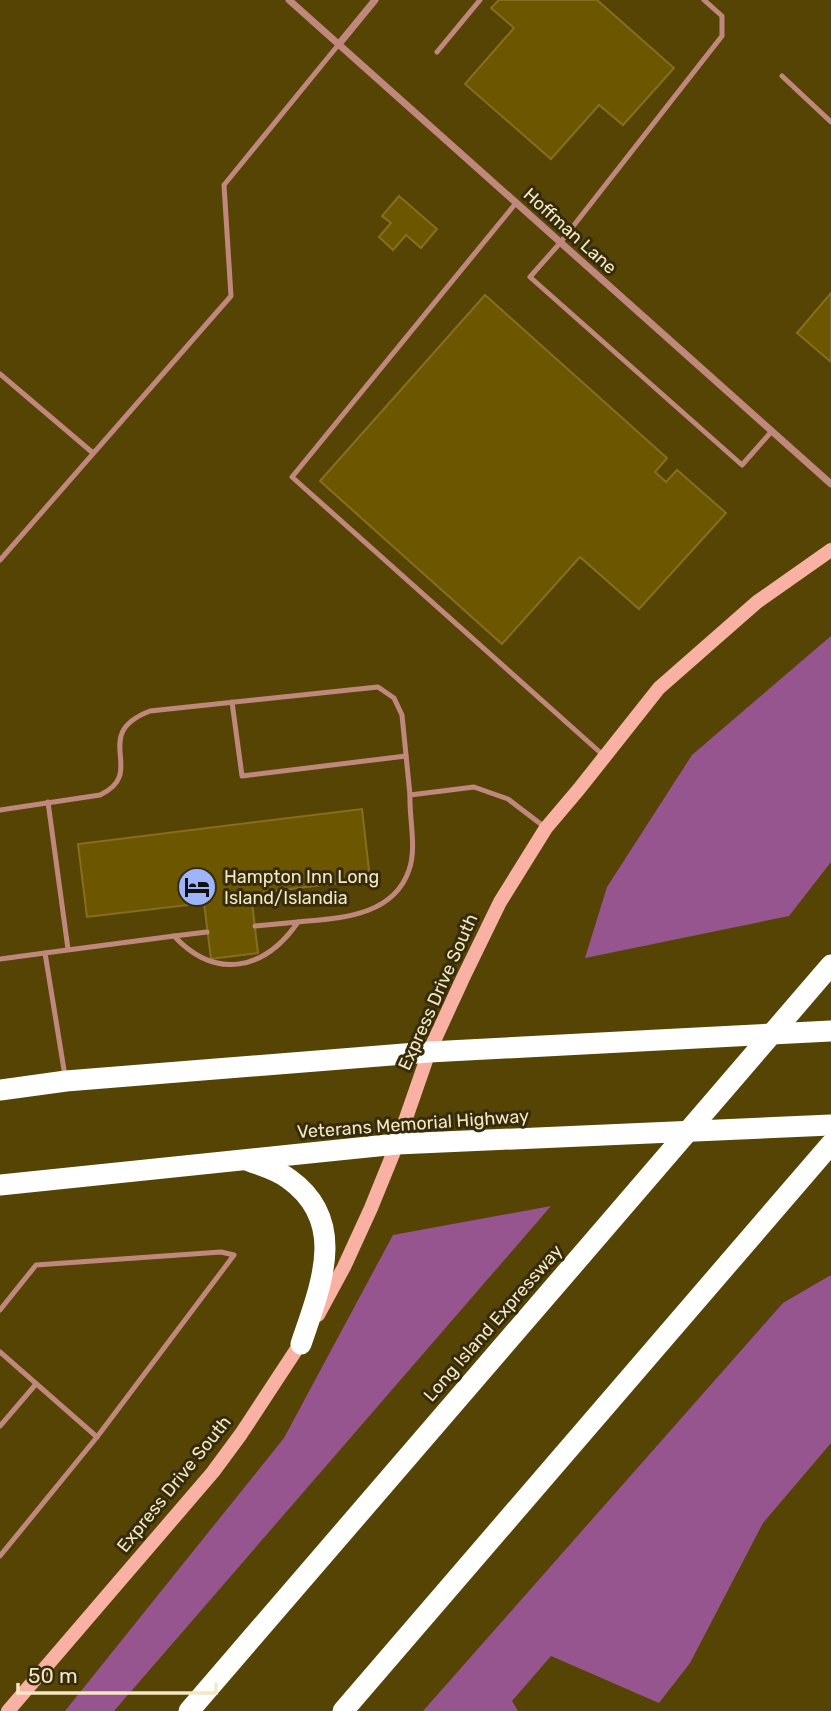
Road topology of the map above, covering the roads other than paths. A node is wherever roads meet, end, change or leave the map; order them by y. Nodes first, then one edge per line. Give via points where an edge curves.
1 (289, 0) edge
2 (375, 0) edge
3 (480, 0) edge
4 (704, 0) edge
5 (339, 44) junction
6 (437, 52) dead end
7 (782, 76) dead end
8 (831, 122) edge
9 (516, 203) junction
10 (560, 243) junction
11 (0, 374) edge
12 (772, 431) junction
13 (93, 453) junction
14 (831, 484) edge
15 (831, 550) edge
16 (0, 560) edge
17 (232, 702) junction
18 (406, 756) junction
19 (605, 757) junction
20 (410, 795) junction
21 (48, 803) junction
22 (0, 810) edge
23 (546, 828) junction
24 (298, 922) junction
25 (255, 926) dead end
26 (207, 932) dead end
27 (174, 936) junction
28 (68, 949) junction
29 (46, 953) junction
30 (0, 959) edge
31 (831, 965) edge
32 (831, 1031) edge
33 (429, 1052) junction
34 (66, 1081) junction
35 (0, 1090) edge
36 (831, 1125) edge
37 (397, 1144) junction
38 (831, 1144) edge
39 (247, 1160) junction
40 (0, 1185) edge
41 (0, 1310) edge
42 (301, 1344) junction
43 (0, 1352) edge
44 (36, 1384) junction
45 (0, 1426) edge
46 (97, 1437) junction
47 (0, 1556) edge
48 (8, 1711) edge
49 (189, 1711) edge
50 (343, 1711) edge

1 - 5 street, Hoffman Lane
2 - 5 street
3 - 6 lane
4 - 10 lane via 722,16 722,36
5 - 9 street, Hoffman Lane
5 - 13 lane via 224,186 230,296
7 - 8 lane
9 - 10 street, Hoffman Lane
9 - 19 lane via 292,477
10 - 12 street, Hoffman Lane
10 - 12 lane via 530,277 688,418 742,465
11 - 13 lane
12 - 14 street, Hoffman Lane
13 - 16 lane
15 - 19 main road, Express Drive South via 757,603 659,688
17 - 18 lane via 378,687 394,698 402,715
17 - 18 lane via 242,776
17 - 21 lane via 150,711 135,717 123,727 118,744 120,773 110,790
18 - 20 lane
19 - 23 main road, Express Drive South
20 - 23 lane via 474,787 508,799
20 - 24 lane via 409,871 395,894 375,910
21 - 22 lane
21 - 28 lane
23 - 33 main road, Express Drive South via 500,902
24 - 25 lane
24 - 27 lane via 284,942 262,957 235,965 209,962
26 - 27 lane
27 - 28 lane
28 - 29 lane
29 - 30 lane
29 - 34 lane
31 - 49 highway, Long Island Expressway, bridge
32 - 33 highway
33 - 34 highway
33 - 37 main road, Express Drive South
34 - 35 highway
36 - 37 highway, Veterans Memorial Highway
37 - 39 highway, Veterans Memorial Highway
37 - 42 main road, Express Drive South via 344,1267
38 - 50 highway
39 - 40 highway, Veterans Memorial Highway
39 - 42 highway via 288,1178 307,1194 319,1213 325,1261
41 - 46 lane via 36,1265 221,1252 234,1255
42 - 48 main road, Express Drive South via 213,1472
43 - 44 lane
44 - 45 lane
44 - 46 lane
46 - 47 lane

